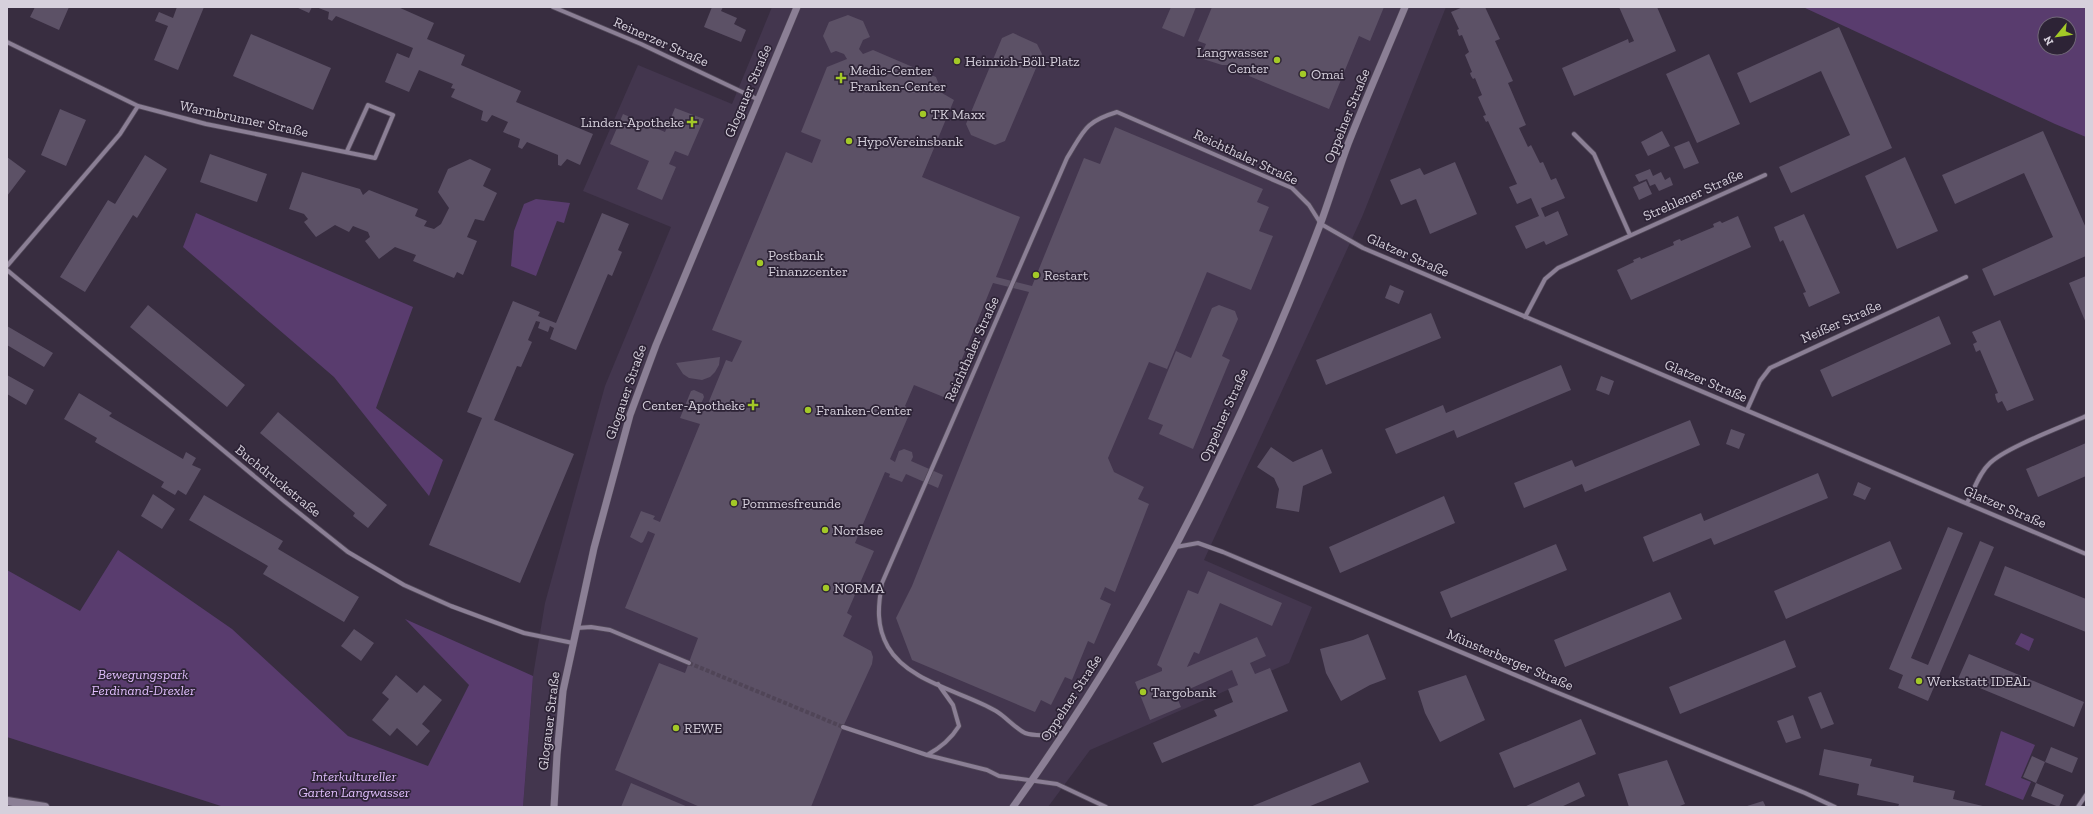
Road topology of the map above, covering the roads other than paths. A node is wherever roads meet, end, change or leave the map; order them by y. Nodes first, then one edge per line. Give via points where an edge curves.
1 (553, 7) edge
2 (797, 7) edge
3 (1405, 7) edge
4 (7, 42) edge
5 (758, 100) junction
6 (138, 106) junction
7 (1574, 134) dead end
8 (347, 151) junction
9 (1765, 175) dead end
10 (1320, 224) junction
11 (1630, 235) junction
12 (7, 266) edge
13 (7, 270) edge
14 (1966, 277) dead end
15 (1525, 317) junction
16 (1747, 410) junction
17 (2086, 416) edge
18 (1967, 503) junction
19 (1176, 547) junction
20 (2086, 554) edge
21 (577, 628) junction
22 (573, 643) junction
23 (689, 663) tunnel mouth
24 (938, 684) junction
25 (843, 727) tunnel mouth
26 (1064, 732) junction
27 (927, 756) junction
28 (1032, 781) junction
29 (2086, 795) edge
30 (9, 801) edge
31 (20, 807) edge
32 (44, 807) edge
33 (554, 807) edge
34 (1013, 807) edge
35 (1106, 807) edge
36 (1835, 807) edge
37 (2078, 807) edge

1 - 5 street, Reinerzer Straße via 641,44
2 - 5 street, Glogauer Straße
3 - 10 street, Oppelner Straße via 1348,144
4 - 6 street, Warmbrunner Straße
5 - 21 street, Glogauer Straße via 637,393 608,492
6 - 8 street, Warmbrunner Straße via 206,124
6 - 12 street via 120,134
7 - 11 street, Strehlener Straße via 1594,154
8 - 8 street, Warmbrunner Straße via 375,158 393,115 368,105
9 - 11 street, Strehlener Straße
10 - 15 street, Glatzer Straße via 1363,248
10 - 19 street, Oppelner Straße via 1243,406
10 - 24 street, Reichthaler Straße via 1309,205 1292,188 1117,112 1088,125 1067,158 882,583 878,609 880,629 888,648 907,669
11 - 15 street, Strehlener Straße via 1558,268 1545,279
13 - 22 street, Buchdruckstraße via 348,552 404,585 451,606 524,633
14 - 16 street, Neißer Straße via 1770,368 1760,381
15 - 16 street, Glatzer Straße
16 - 18 street, Glatzer Straße
17 - 18 street via 2012,449 1990,463
18 - 20 street, Glatzer Straße
19 - 26 street, Oppelner Straße via 1128,631
19 - 36 street, Münsterberger Straße via 1198,543 1223,552
21 - 22 street, Glogauer Straße
21 - 23 street via 610,630
22 - 33 street, Glogauer Straße via 560,710
24 - 26 street, Reichthaler Straße via 997,711 1024,732 1050,735
24 - 27 street via 953,705 959,726 946,743
25 - 27 street
26 - 28 street, Oppelner Straße
27 - 28 street via 976,766 999,776
28 - 34 street, Oppelner Straße
28 - 35 street via 1057,784
29 - 37 street
30 - 31 main road
30 - 32 main road

